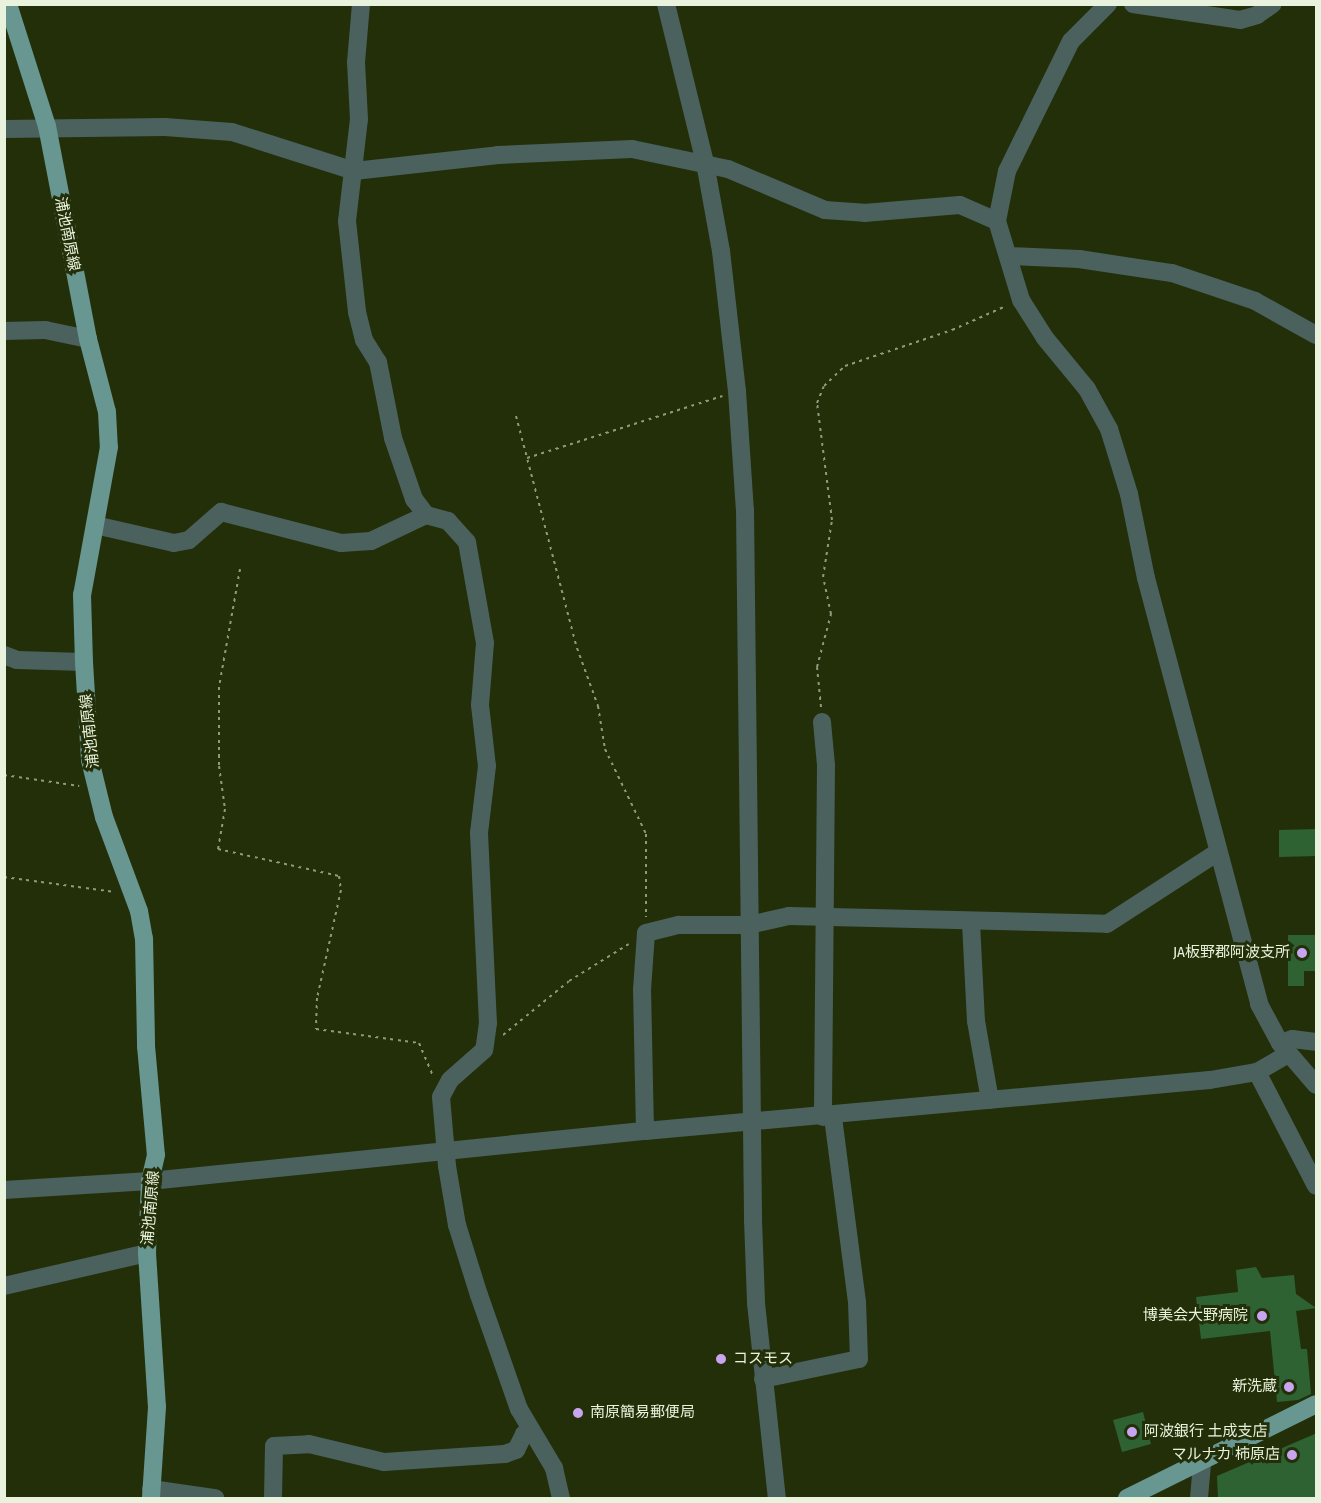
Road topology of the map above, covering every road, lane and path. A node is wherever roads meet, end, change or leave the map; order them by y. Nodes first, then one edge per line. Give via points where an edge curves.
1 (8, 4) edge
2 (361, 4) edge
3 (666, 4) edge
4 (1108, 4) edge
5 (1273, 4) edge
6 (1142, 5) edge
7 (47, 126) junction
8 (4, 129) edge
9 (705, 163) junction
10 (354, 171) junction
11 (997, 221) junction
12 (1009, 256) junction
13 (1021, 300) junction
14 (4, 331) edge
15 (1317, 335) edge
16 (88, 339) junction
17 (737, 391) junction
18 (516, 416) dead end
19 (527, 459) junction
20 (426, 515) junction
21 (95, 525) junction
22 (240, 568) dead end
23 (4, 655) edge
24 (84, 662) junction
25 (822, 722) joint
26 (4, 775) edge
27 (98, 789) junction
28 (1218, 852) junction
29 (4, 877) edge
30 (132, 895) junction
31 (823, 916) junction
32 (971, 923) junction
33 (749, 925) junction
34 (646, 933) junction
35 (1317, 1042) edge
36 (1284, 1049) junction
37 (484, 1050) junction
38 (1257, 1072) junction
39 (1317, 1085) edge
40 (441, 1097) junction
41 (990, 1100) junction
42 (828, 1116) junction
43 (751, 1123) junction
44 (645, 1131) junction
45 (447, 1152) junction
46 (150, 1181) junction
47 (1317, 1186) edge
48 (4, 1190) edge
49 (147, 1253) junction
50 (4, 1286) edge
51 (763, 1379) junction
52 (1317, 1404) edge
53 (531, 1430) junction
54 (1202, 1464) junction
55 (151, 1494) edge
56 (215, 1498) edge
57 (273, 1498) edge
58 (561, 1498) edge
59 (777, 1498) edge
60 (1126, 1498) edge
61 (1199, 1498) edge

1 - 7 main road, 浦池南原線
2 - 10 street
3 - 9 street
4 - 11 street via 1071,41 1007,171
5 - 6 street via 1240,20
7 - 8 street
7 - 10 street via 232,132
7 - 16 main road, 浦池南原線
9 - 10 street via 632,149 498,155
9 - 11 street via 825,210 864,213 960,205
9 - 17 street via 722,262
10 - 20 street via 347,221 357,312 364,340 378,362 393,438 414,499
11 - 12 street
12 - 13 street
12 - 15 street via 1079,259 1172,273 1254,301
13 - 25 path via 952,330 845,366 824,386 817,403 832,520 823,577 831,614 817,666
13 - 28 street via 1045,338 1087,389 1109,429 1129,494 1146,578
14 - 16 street via 45,330
16 - 21 main road, 浦池南原線 via 107,412 109,447
17 - 19 path
17 - 33 street via 744,510
18 - 19 path
19 - 34 path via 577,648 598,706 605,749 646,834
20 - 21 street via 371,541 341,543 221,512 189,540 174,543
20 - 37 street via 448,521 467,542 485,643 480,705 487,766 478,832 488,1023
21 - 24 main road, 浦池南原線 via 82,595
22 - 40 path via 219,687 219,766 225,809 218,849 339,876 341,890 317,998 316,1029 419,1043
23 - 24 street via 17,660
24 - 27 main road, 浦池南原線 via 90,760
25 - 31 street via 826,765
26 - 27 path
27 - 30 main road, 浦池南原線
28 - 32 street via 1107,924
28 - 36 street via 1259,1004
29 - 30 path
30 - 46 main road, 浦池南原線 via 144,938 146,1046 156,1155
31 - 32 street
31 - 33 street via 789,916
31 - 42 street
32 - 41 street via 975,1021
33 - 34 street via 679,925
33 - 43 street
34 - 37 path via 569,981
34 - 44 street via 642,990
35 - 36 street via 1292,1039
36 - 38 street
36 - 39 street
37 - 40 street via 450,1080
38 - 41 street via 1210,1080
38 - 47 street
40 - 45 street
41 - 42 street
42 - 43 street
42 - 51 street via 856,1302 859,1359
43 - 44 street
43 - 51 street via 756,1303
44 - 45 street
45 - 46 street
45 - 53 street via 460,1235 519,1409
46 - 48 street
46 - 49 main road, 浦池南原線
49 - 50 street
49 - 55 main road, 浦池南原線 via 157,1407
51 - 59 street
52 - 54 main road
53 - 57 street via 516,1450 505,1454 395,1461 309,1444 274,1446
53 - 58 street via 554,1468
54 - 60 main road
54 - 61 street
55 - 56 street

